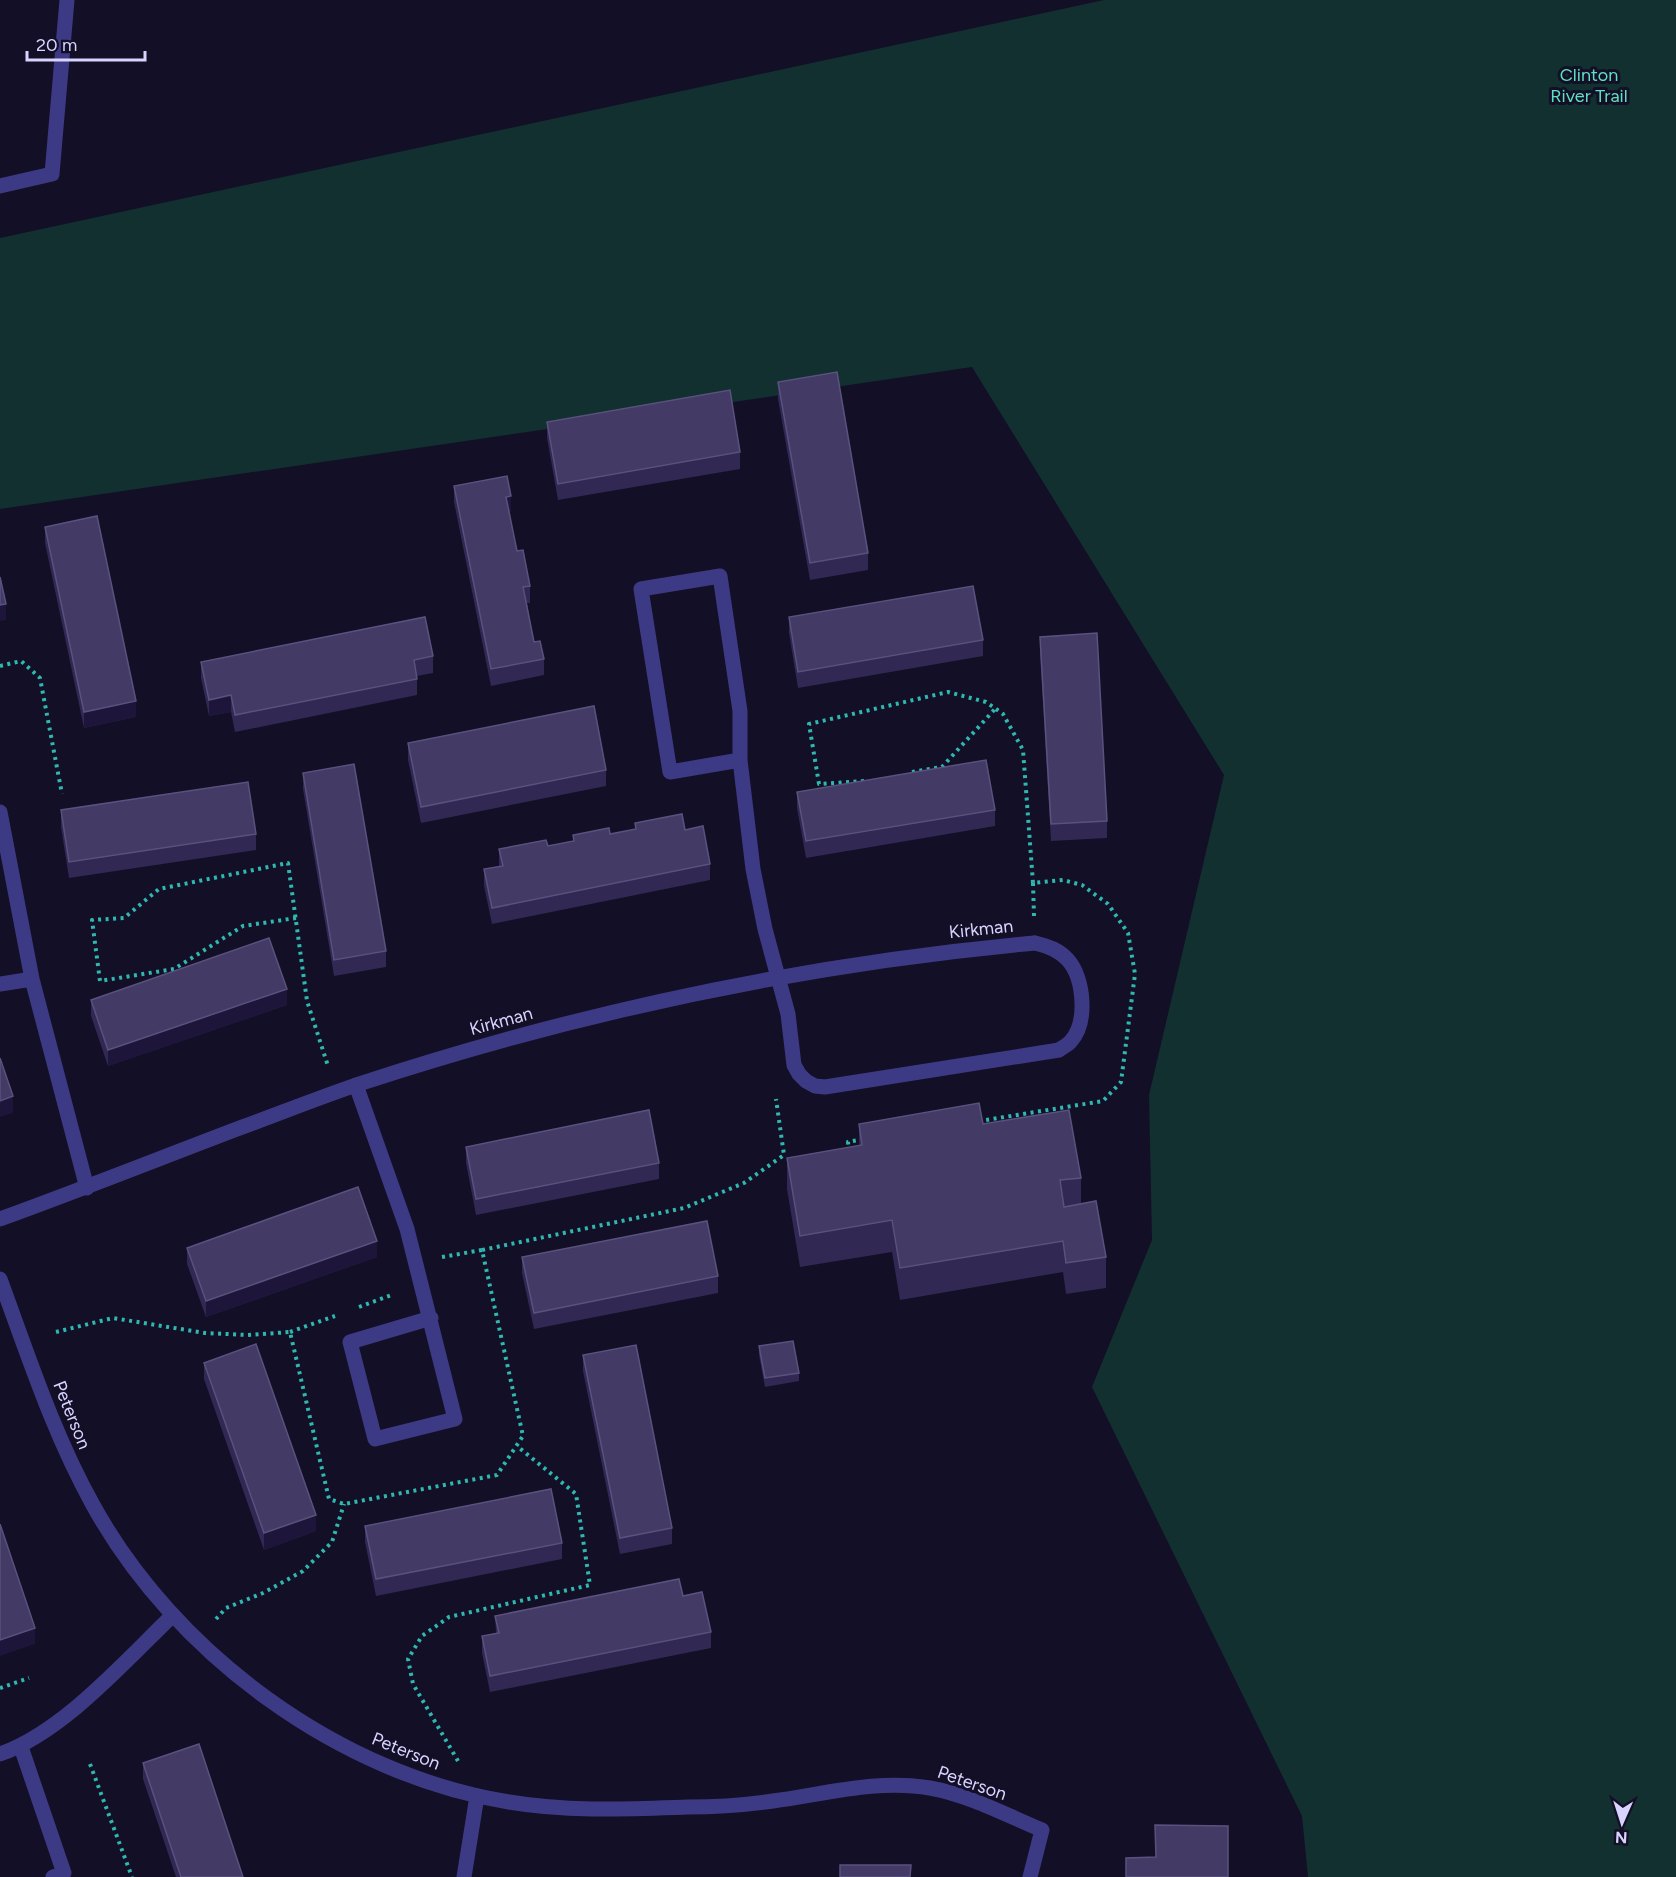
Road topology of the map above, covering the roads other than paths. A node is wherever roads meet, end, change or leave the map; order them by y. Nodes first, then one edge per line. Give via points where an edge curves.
1 (67, 0) edge
2 (0, 186) edge
3 (740, 760) junction
4 (0, 812) edge
5 (778, 977) junction
6 (32, 979) junction
7 (0, 984) edge
8 (356, 1085) junction
9 (87, 1188) junction
10 (0, 1219) edge
11 (0, 1279) edge
12 (430, 1318) junction
13 (173, 1615) junction
14 (21, 1747) junction
15 (0, 1754) edge
16 (477, 1796) junction
17 (53, 1877) edge
18 (464, 1877) edge
19 (1030, 1877) edge

1 - 2 street via 52,174
3 - 3 street via 740,711 720,576 640,589 670,772
3 - 5 street via 753,869
4 - 6 street
5 - 5 street, Kirkman via 923,955 1035,944 1054,949 1076,973 1081,996 1080,1022 1075,1035 1053,1052 815,1086 794,1065 788,1014
5 - 8 street, Kirkman via 550,1028
6 - 7 street
6 - 9 street
8 - 9 street, Kirkman
8 - 12 street via 407,1229
9 - 10 street, Kirkman
11 - 13 street, Peterson via 73,1468 132,1566
12 - 12 street via 455,1419 375,1439 350,1342
13 - 14 street via 62,1720
13 - 16 street, Peterson via 266,1697 321,1734 403,1772
14 - 15 street
14 - 17 street via 64,1873
16 - 18 street
16 - 19 street, Peterson via 562,1808 693,1807 772,1801 870,1786 912,1786 955,1795 1042,1830

